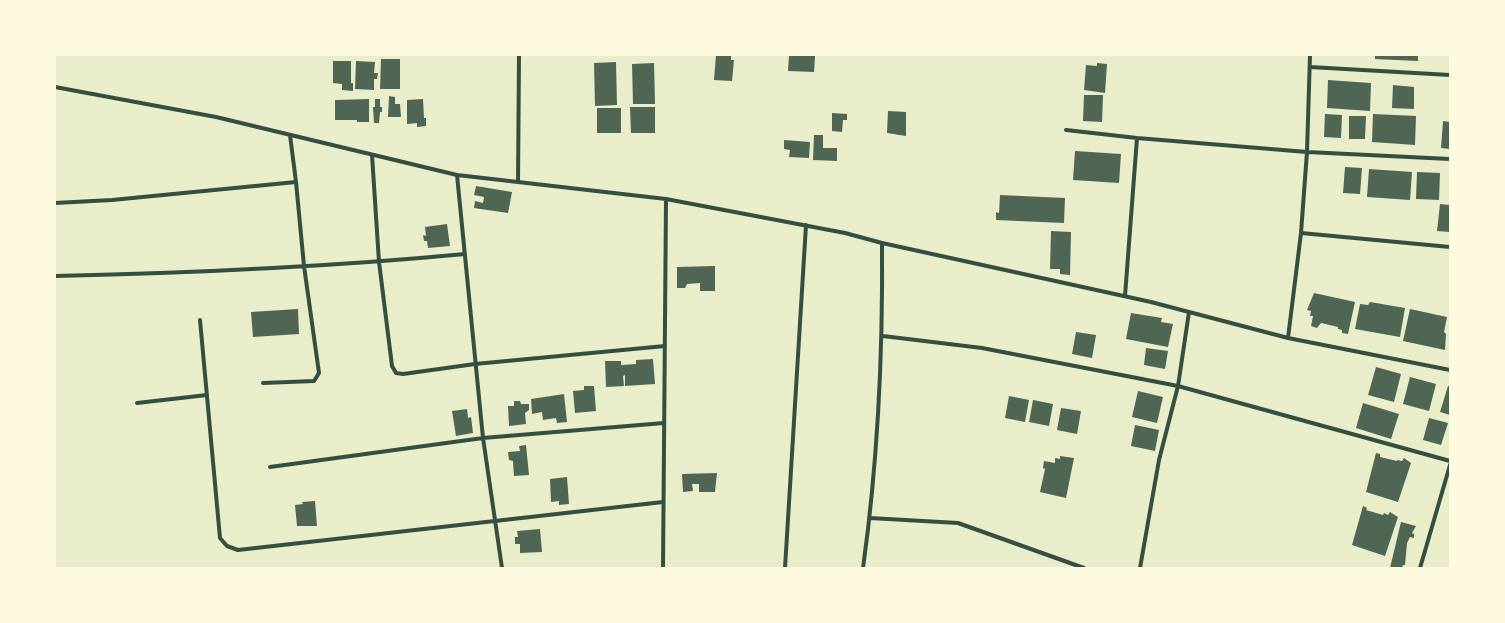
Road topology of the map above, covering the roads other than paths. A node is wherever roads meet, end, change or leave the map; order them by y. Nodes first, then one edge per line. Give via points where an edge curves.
1 (519, 55) edge
2 (1310, 55) edge
3 (1310, 67) junction
4 (1450, 75) edge
5 (55, 87) edge
6 (1066, 130) dead end
7 (290, 135) junction
8 (1137, 138) junction
9 (1307, 152) junction
10 (372, 155) junction
11 (1450, 159) edge
12 (457, 175) junction
13 (296, 182) junction
14 (518, 182) junction
15 (666, 199) junction
16 (55, 203) edge
17 (806, 225) junction
18 (1301, 233) junction
19 (882, 244) junction
20 (1450, 247) edge
21 (465, 254) junction
22 (379, 262) junction
23 (304, 266) junction
24 (55, 276) edge
25 (1125, 296) junction
26 (1189, 312) junction
27 (200, 320) dead end
28 (882, 336) junction
29 (1288, 338) junction
30 (665, 346) junction
31 (475, 364) junction
32 (1450, 370) edge
33 (263, 383) dead end
34 (1178, 386) junction
35 (207, 395) junction
36 (137, 403) dead end
37 (664, 423) junction
38 (483, 438) junction
39 (1450, 461) edge
40 (1450, 465) edge
41 (270, 467) dead end
42 (663, 502) junction
43 (870, 518) junction
44 (496, 521) junction
45 (502, 568) edge
46 (663, 568) edge
47 (785, 568) edge
48 (863, 568) edge
49 (1084, 568) edge
50 (1140, 568) edge
51 (1420, 568) edge

1 - 14 street
2 - 3 street
3 - 4 street
3 - 9 street
5 - 7 street via 216,117
6 - 8 street
7 - 10 street
7 - 13 street
8 - 9 street
8 - 25 street
9 - 11 street
9 - 18 street
10 - 12 street
10 - 22 street
12 - 14 street
12 - 21 street
13 - 16 street
13 - 23 street
14 - 15 street
15 - 17 street
15 - 30 street
17 - 19 street
17 - 47 street
18 - 20 street
18 - 29 street
19 - 25 street
19 - 28 street
21 - 22 street
21 - 31 street
22 - 23 street
22 - 31 street via 392,366 396,373
23 - 24 street via 196,273
23 - 33 street via 319,373 314,381
25 - 26 street
26 - 29 street
26 - 34 street
27 - 35 street
28 - 34 street via 982,348
28 - 43 street
29 - 32 street
30 - 31 street
30 - 37 street
31 - 38 street
34 - 39 street
34 - 50 street via 1159,460
35 - 36 street
35 - 44 street via 220,538 227,546 238,550
37 - 38 street
37 - 42 street
38 - 41 street
38 - 44 street
40 - 51 street
42 - 44 street
42 - 46 street
43 - 48 street
43 - 49 street via 958,522
44 - 45 street

